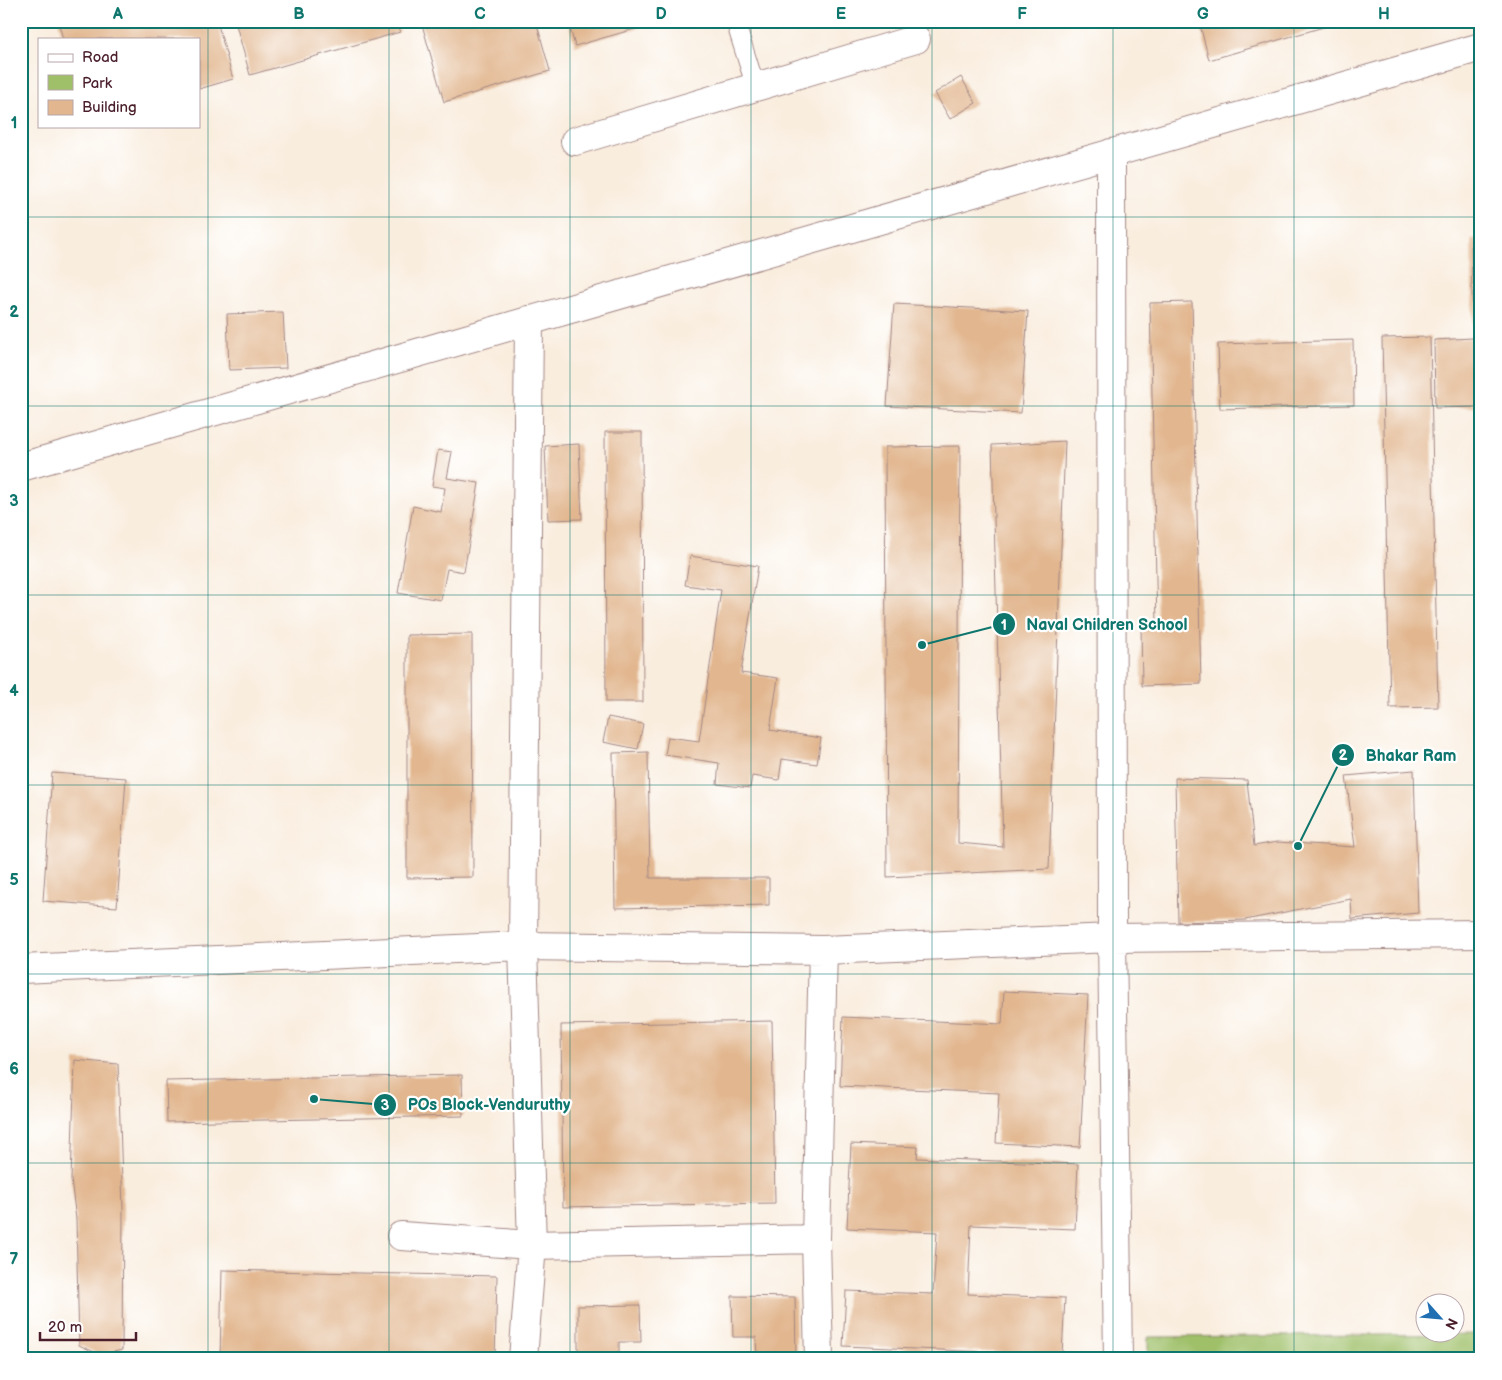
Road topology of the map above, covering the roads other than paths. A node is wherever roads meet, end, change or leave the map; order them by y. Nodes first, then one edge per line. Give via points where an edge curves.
1 (735, 21) edge
2 (916, 39) dead end
3 (1481, 47) edge
4 (756, 88) junction
5 (575, 141) dead end
6 (1110, 153) junction
7 (529, 320) junction
8 (21, 467) edge
9 (1481, 934) edge
10 (1112, 938) junction
11 (523, 946) junction
12 (823, 950) junction
13 (21, 969) edge
14 (401, 1236) dead end
15 (816, 1239) junction
16 (532, 1244) junction
17 (523, 1359) edge
18 (819, 1359) edge
19 (1118, 1359) edge

1 - 4 lane
2 - 4 street
3 - 6 street
4 - 5 street
6 - 7 street
6 - 10 street
7 - 8 street
7 - 11 street
9 - 10 street
10 - 12 street
10 - 19 street
11 - 12 street
11 - 13 street
11 - 16 street
12 - 15 street
14 - 16 street
15 - 16 street
15 - 18 street
16 - 17 street

